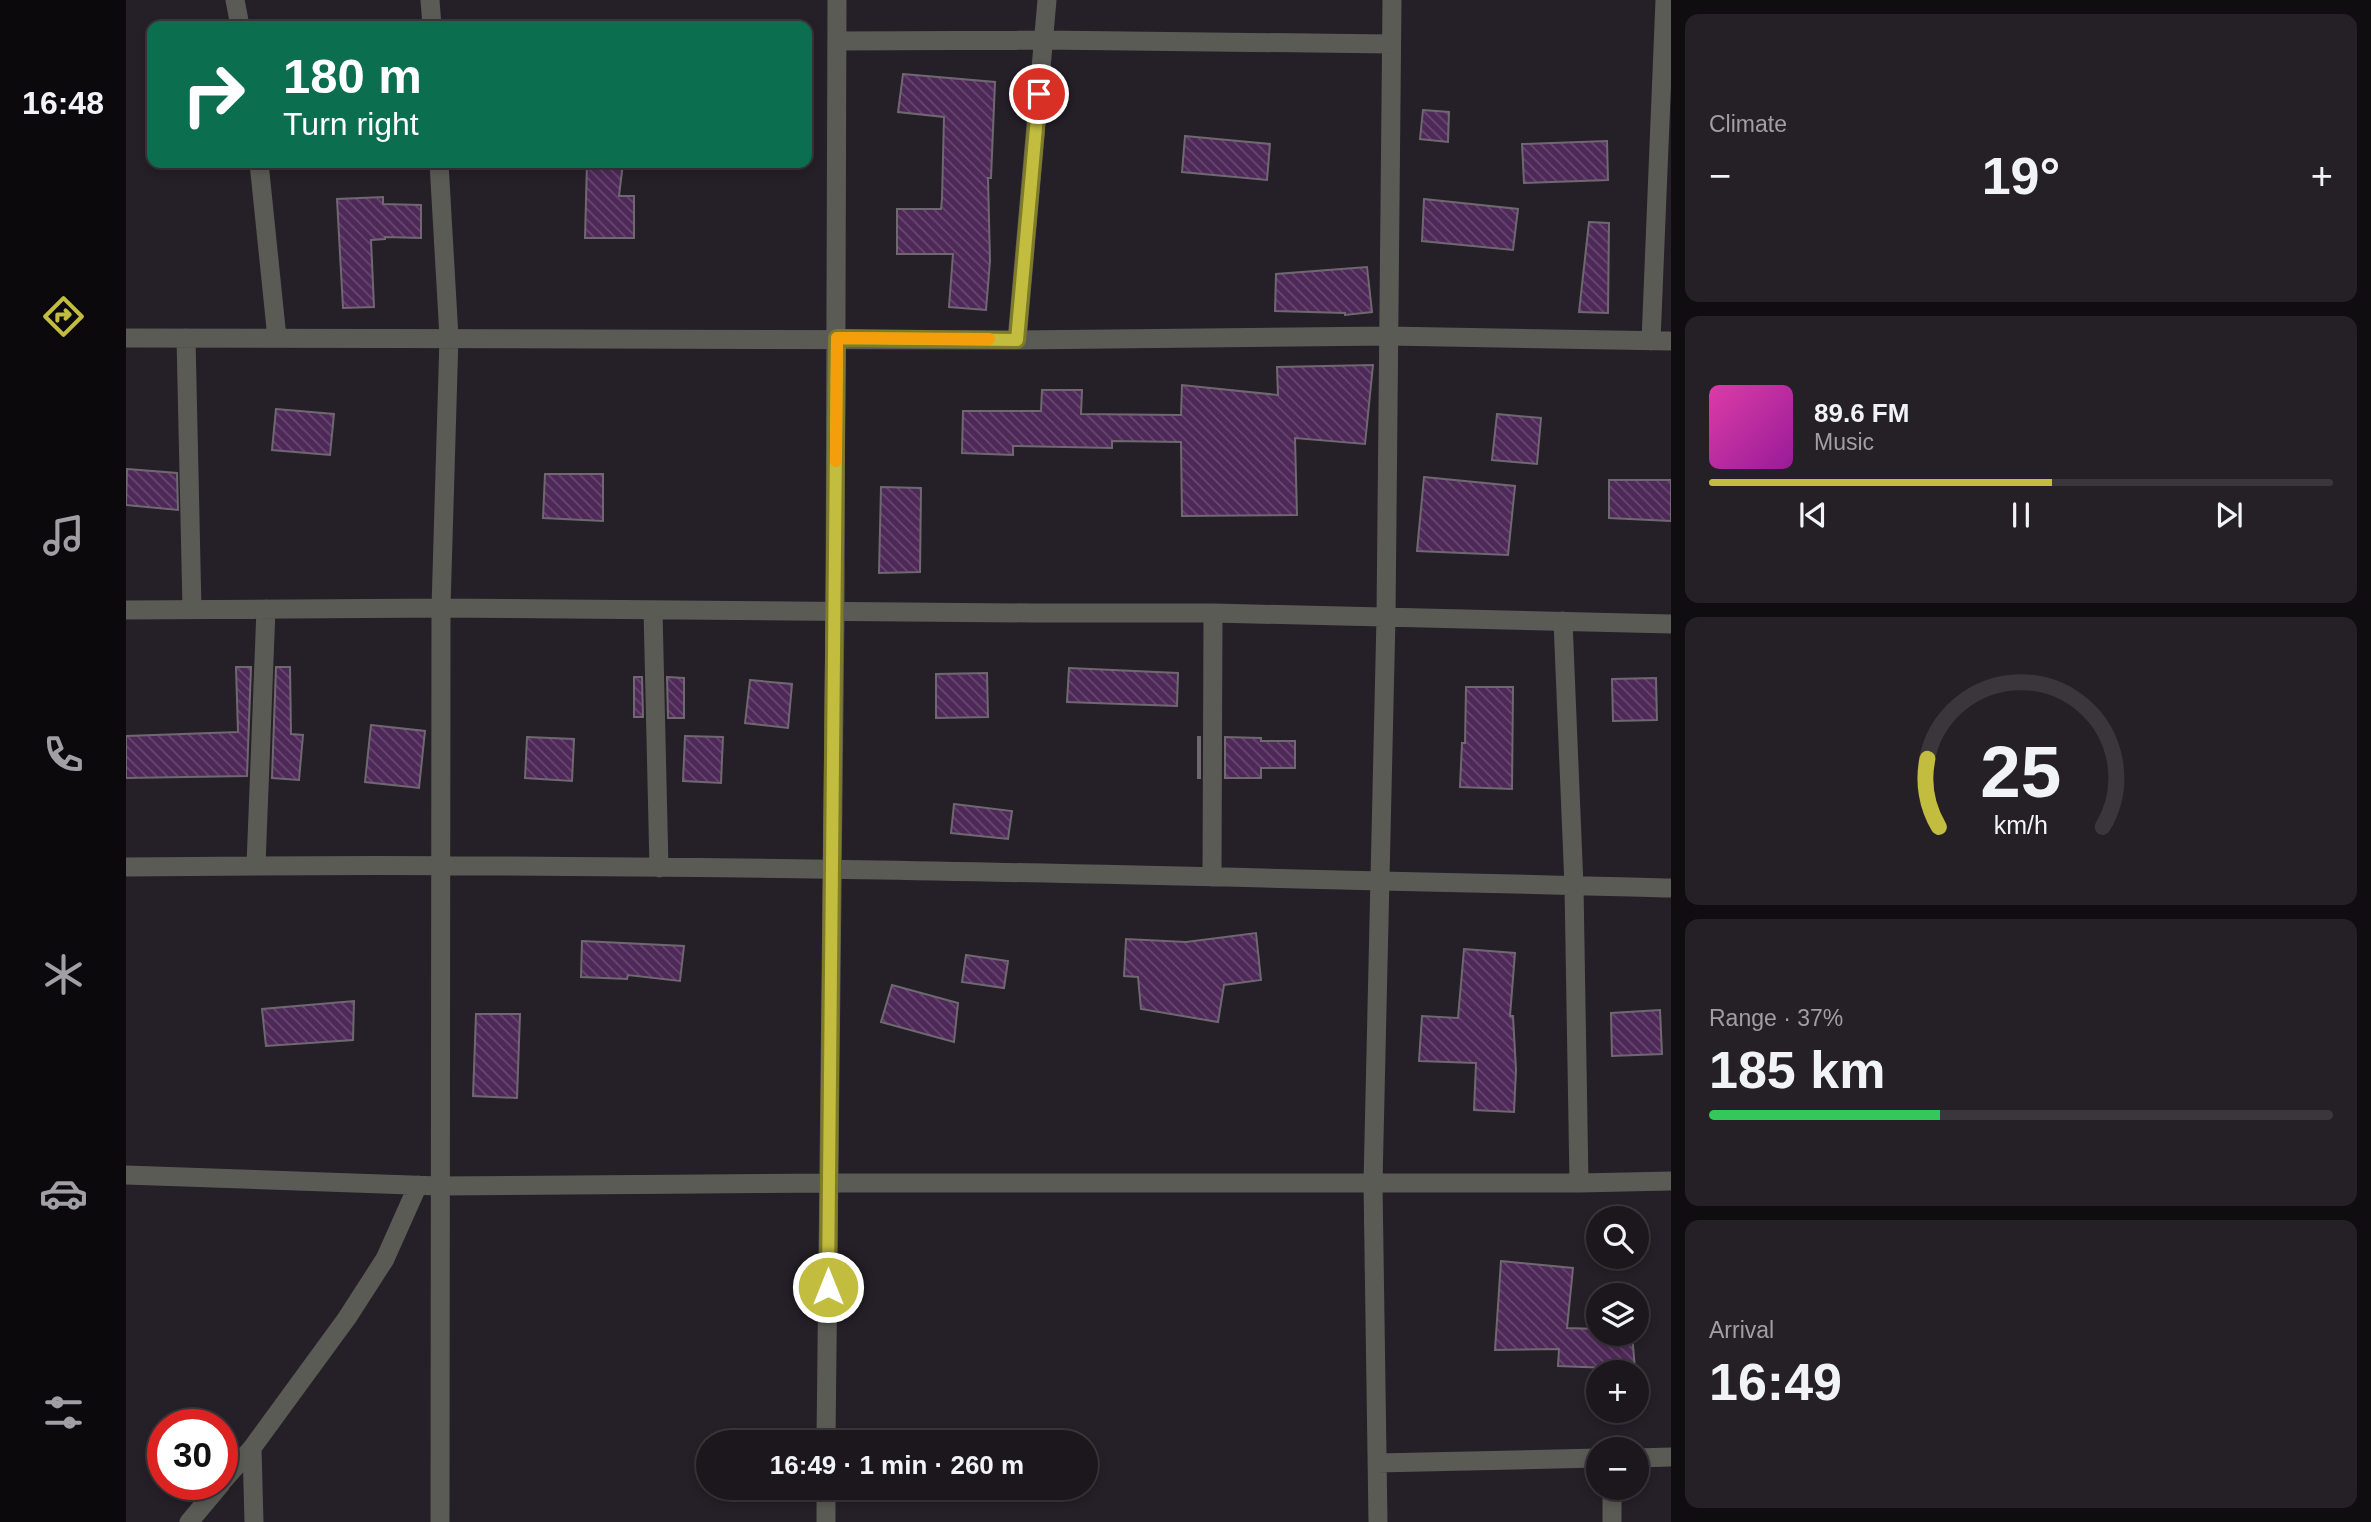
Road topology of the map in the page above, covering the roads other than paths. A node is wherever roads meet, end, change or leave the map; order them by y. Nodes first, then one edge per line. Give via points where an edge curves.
1 (235, 0) edge
2 (430, 0) edge
3 (837, 0) edge
4 (1047, 0) edge
5 (1392, 0) edge
6 (1665, 0) edge
7 (239, 21) edge
8 (432, 21) edge
9 (1044, 40) junction
10 (837, 41) junction
11 (1391, 44) junction
12 (260, 168) edge
13 (439, 168) edge
14 (1388, 336) junction
15 (449, 337) junction
16 (126, 338) edge
17 (186, 338) junction
18 (277, 338) junction
19 (837, 338) junction
20 (1017, 340) junction
21 (1661, 341) edge
22 (441, 608) junction
23 (267, 609) junction
24 (126, 610) edge
25 (192, 610) junction
26 (653, 610) junction
27 (835, 611) junction
28 (1213, 613) junction
29 (1387, 617) junction
30 (1563, 621) junction
31 (1671, 624) edge
32 (256, 865) junction
33 (441, 866) junction
34 (126, 867) edge
35 (659, 868) junction
36 (831, 869) junction
37 (1212, 877) junction
38 (1380, 882) junction
39 (1574, 886) junction
40 (1671, 888) edge
41 (126, 1175) edge
42 (1671, 1181) edge
43 (829, 1183) junction
44 (1579, 1183) junction
45 (1373, 1184) junction
46 (418, 1185) junction
47 (439, 1186) junction
48 (826, 1430) edge
49 (252, 1448) junction
50 (1671, 1457) edge
51 (1586, 1458) edge
52 (1649, 1458) edge
53 (1377, 1463) junction
54 (238, 1464) edge
55 (208, 1500) edge
56 (826, 1500) edge
57 (1612, 1500) edge
58 (189, 1522) edge
59 (254, 1522) edge
60 (440, 1522) edge
61 (826, 1522) edge
62 (1378, 1522) edge
63 (1612, 1522) edge

1 - 7 street
2 - 8 street
3 - 10 street
4 - 9 street
5 - 11 street
6 - 21 street
9 - 10 street
9 - 11 street
9 - 20 street
10 - 19 street
11 - 14 street
12 - 18 street
13 - 15 street
14 - 20 street
14 - 21 street
14 - 29 street
15 - 18 street
15 - 19 street
15 - 22 street
16 - 17 street
17 - 18 street
17 - 25 street
19 - 20 street
19 - 27 street
22 - 23 street
22 - 26 street
22 - 33 street
23 - 25 street
23 - 32 street
24 - 25 street
26 - 27 street
26 - 35 street
27 - 28 street
27 - 36 street
28 - 29 street
28 - 37 street
29 - 30 street
29 - 38 street
30 - 31 street
30 - 39 street
32 - 33 street
32 - 34 street
33 - 35 street
33 - 47 street
35 - 36 street
36 - 37 street
36 - 43 street
37 - 38 street
38 - 39 street
38 - 45 street
39 - 40 street
39 - 44 street
41 - 46 street
42 - 44 street
43 - 45 street
43 - 47 street
43 - 48 street
44 - 45 street
45 - 53 street
46 - 47 street
46 - 49 street via 385,1259
47 - 60 street
49 - 54 street
49 - 59 street
50 - 52 street
51 - 53 street
53 - 62 street
55 - 58 street
56 - 61 street
57 - 63 street

